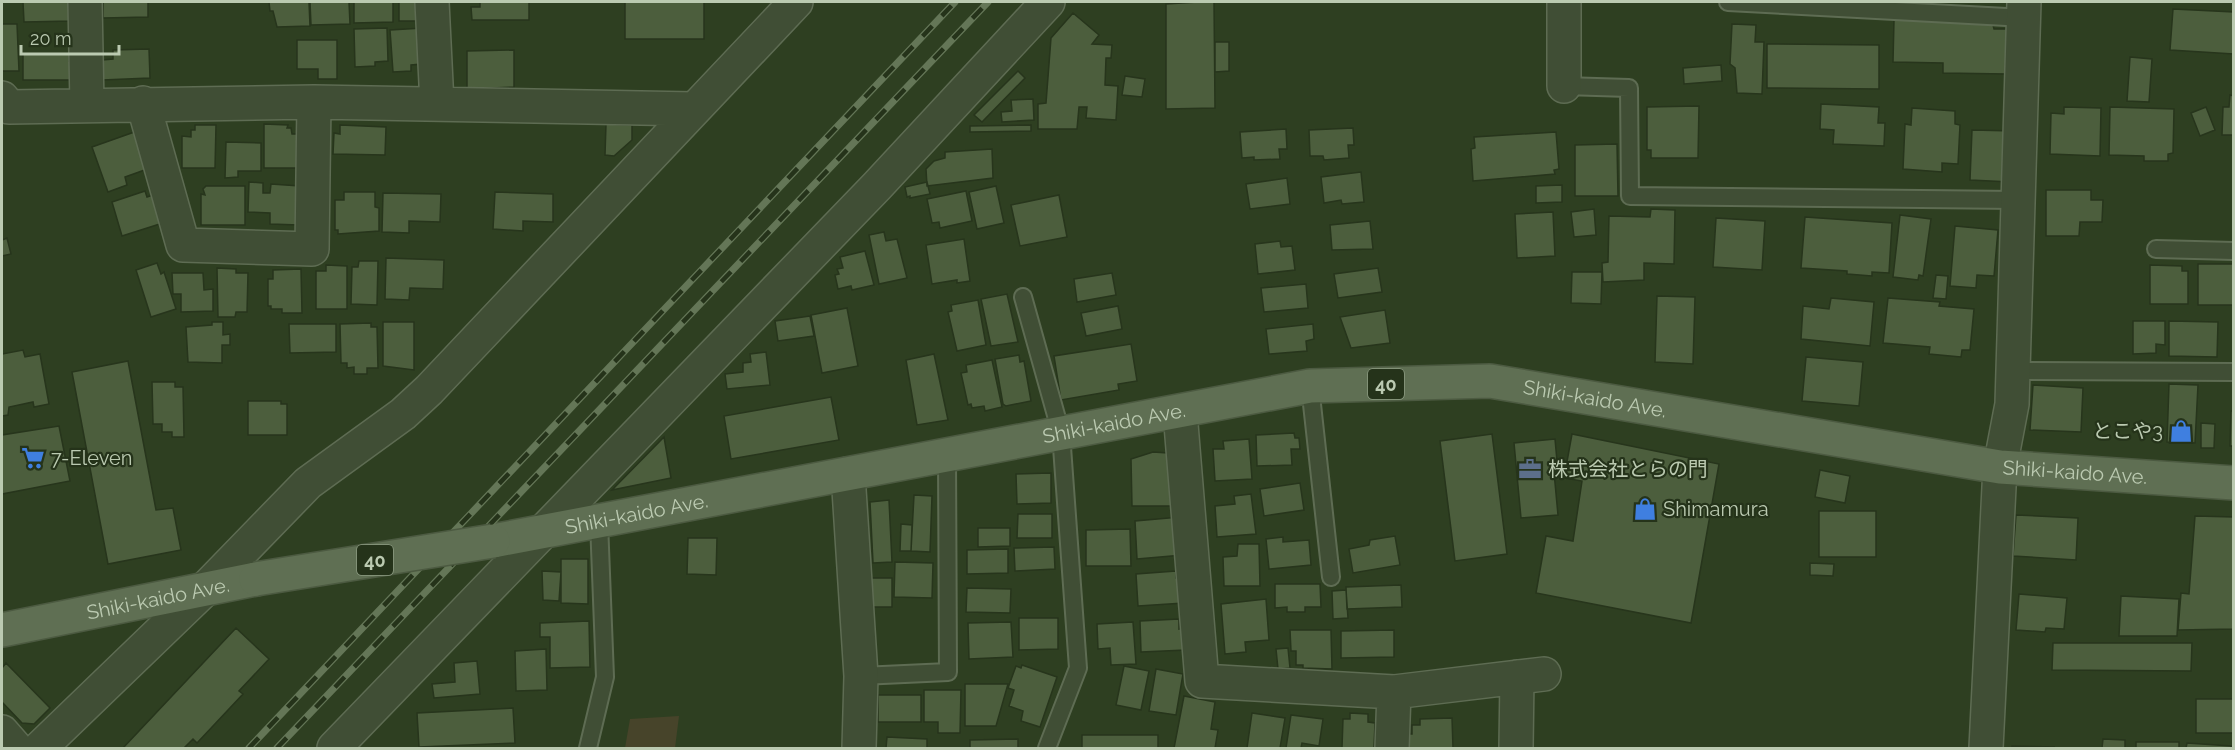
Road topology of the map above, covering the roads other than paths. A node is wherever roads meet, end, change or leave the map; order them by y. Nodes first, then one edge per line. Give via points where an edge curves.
1 (85, 2) edge
2 (432, 2) edge
3 (796, 2) edge
4 (1048, 2) edge
5 (1564, 2) edge
6 (1728, 2) edge
7 (2025, 10) edge
8 (1564, 86) joint
9 (2, 98) edge
10 (314, 102) junction
11 (143, 103) junction
12 (437, 104) junction
13 (87, 105) junction
14 (694, 109) junction
15 (2017, 200) junction
16 (2156, 249) dead end
17 (2234, 250) edge
18 (1023, 297) dead end
19 (2012, 371) junction
20 (2234, 372) edge
21 (1310, 386) junction
22 (1180, 412) junction
23 (1061, 434) junction
24 (947, 456) junction
25 (2000, 467) junction
26 (848, 474) junction
27 (2234, 483) edge
28 (599, 522) junction
29 (545, 532) junction
30 (1331, 577) dead end
31 (205, 589) junction
32 (2, 630) edge
33 (861, 676) junction
34 (1394, 692) junction
35 (2, 732) edge
36 (16, 748) edge
37 (40, 748) edge
38 (334, 748) edge
39 (588, 748) edge
40 (859, 748) edge
41 (1047, 748) edge
42 (1392, 748) edge
43 (1516, 748) edge
44 (1986, 748) edge

1 - 13 street
2 - 12 street
3 - 14 street
4 - 29 street
5 - 8 street
6 - 7 lane
7 - 15 street
8 - 15 lane via 1629,88 1630,195
9 - 13 street via 9,107
10 - 11 street
10 - 11 street via 312,249 183,245
10 - 12 street
11 - 13 street
12 - 14 street
14 - 31 street via 429,390 403,414 308,483
15 - 19 street
16 - 17 lane
18 - 23 lane
19 - 20 lane
19 - 25 street via 2012,404
21 - 22 main road, Shiki-kaido Ave. / 40
21 - 25 main road, Shiki-kaido Ave. / 40 via 1490,381
21 - 30 lane
22 - 23 main road, Shiki-kaido Ave. / 40
22 - 34 street via 1202,681
23 - 24 main road, Shiki-kaido Ave. / 40
23 - 41 lane via 1078,668
24 - 26 main road, Shiki-kaido Ave. / 40
24 - 33 lane via 948,672
25 - 27 main road, Shiki-kaido Ave. / 40
25 - 44 street
26 - 28 main road, Shiki-kaido Ave. / 40
26 - 33 street
28 - 29 main road, Shiki-kaido Ave. / 40
28 - 39 lane via 604,677
29 - 31 main road, Shiki-kaido Ave. / 40, bridge
29 - 38 street
31 - 32 main road, Shiki-kaido Ave. / 40
31 - 37 street
33 - 40 street
34 - 42 street
34 - 43 street via 1530,676
35 - 36 street

